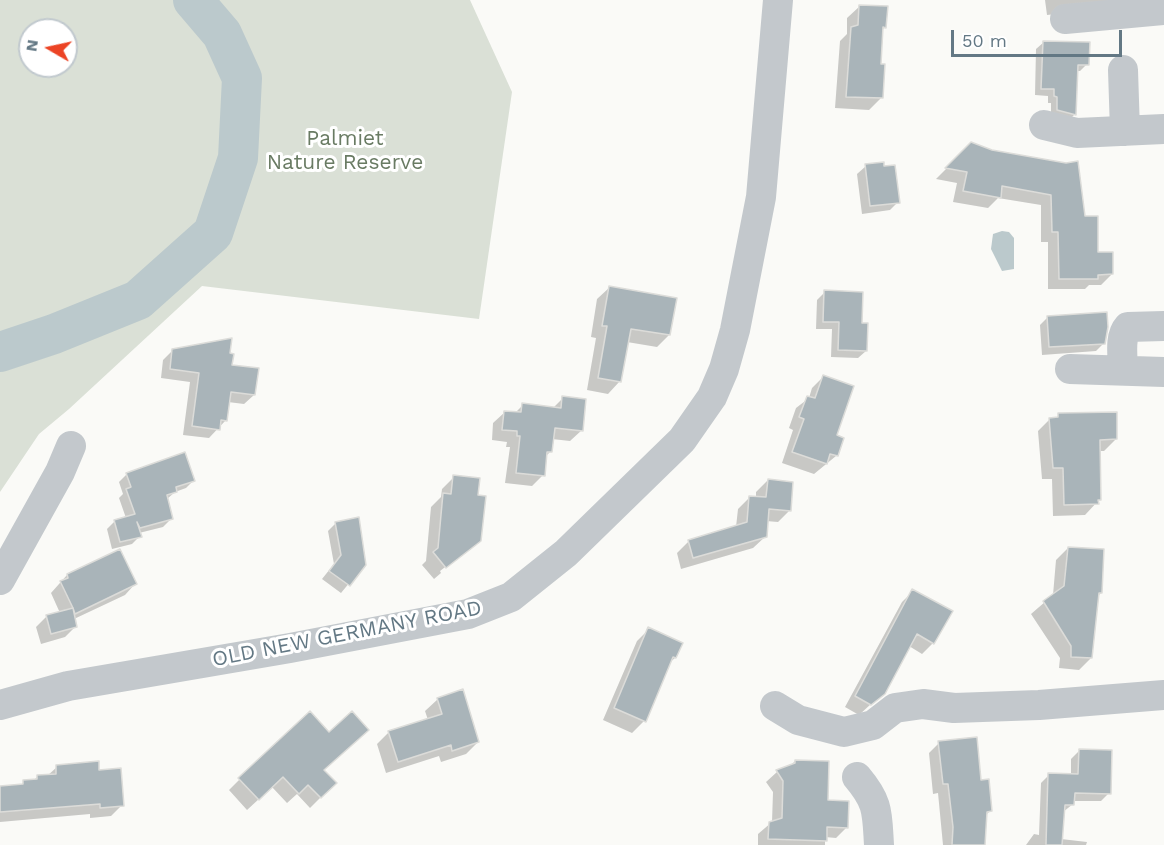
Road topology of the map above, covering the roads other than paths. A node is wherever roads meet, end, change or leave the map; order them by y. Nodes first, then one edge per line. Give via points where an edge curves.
1 (778, 0) edge
2 (1164, 10) edge
3 (1065, 20) dead end
4 (1123, 70) dead end
5 (1044, 125) dead end
6 (1164, 129) edge
7 (1125, 131) junction
8 (1164, 326) edge
9 (1070, 369) dead end
10 (1123, 370) junction
11 (1164, 372) edge
12 (71, 446) dead end
13 (0, 580) edge
14 (1164, 695) edge
15 (0, 705) edge
16 (776, 706) dead end
17 (857, 777) dead end
18 (879, 845) edge

1 - 15 street, OLD NEW GERMANY ROAD via 761,196 724,369 712,397 682,440 566,553 511,597 468,614 68,686
2 - 3 street
4 - 7 street
5 - 7 street via 1077,133
6 - 7 street
8 - 10 street via 1126,329
9 - 10 street
10 - 11 street
12 - 13 street
14 - 16 street via 1039,705 954,708 923,704 895,708 873,725 844,732 798,720
17 - 18 street via 874,799

